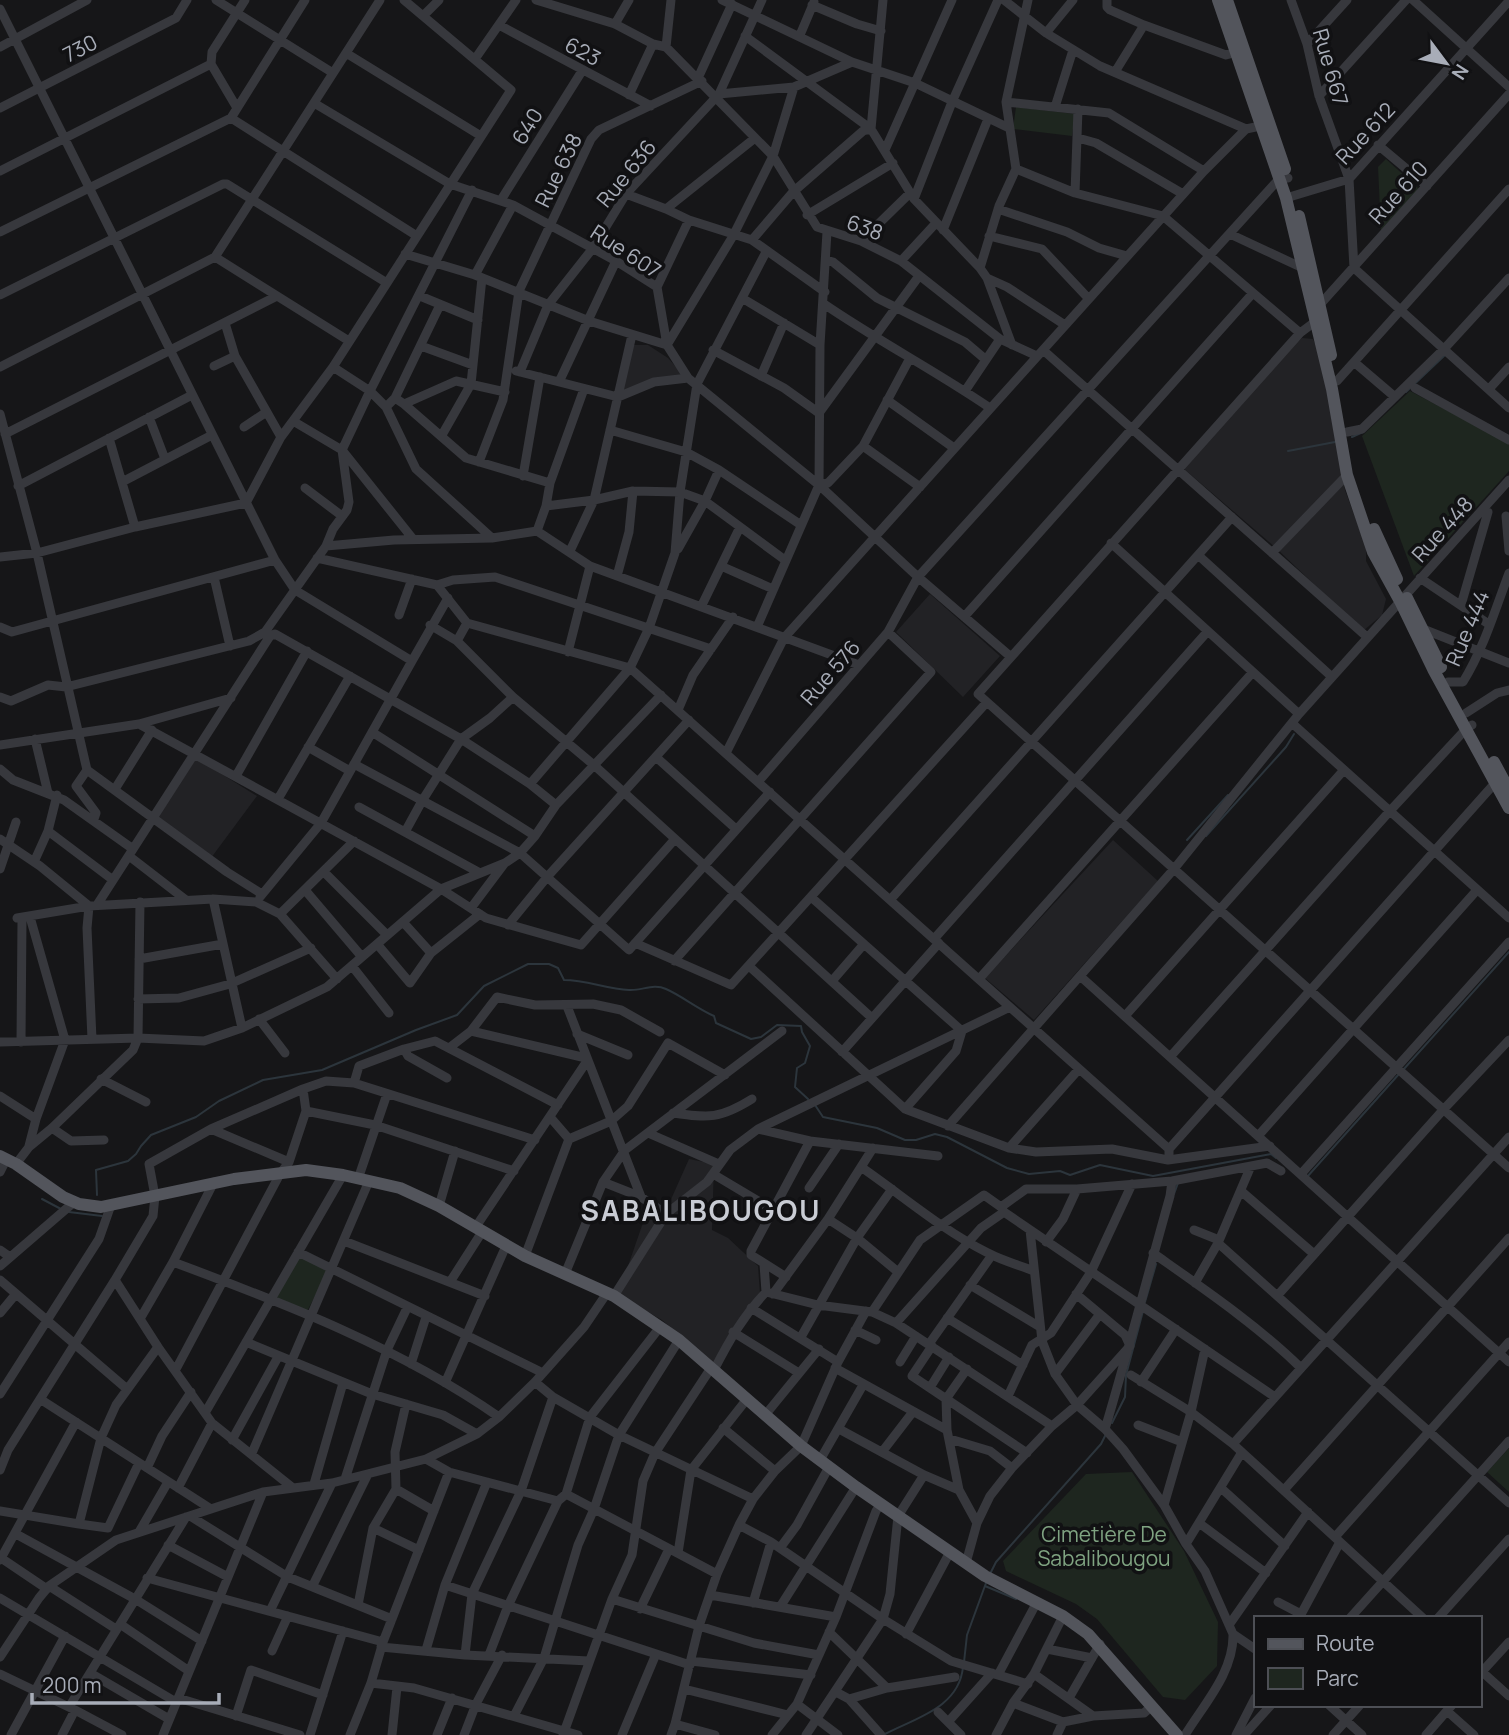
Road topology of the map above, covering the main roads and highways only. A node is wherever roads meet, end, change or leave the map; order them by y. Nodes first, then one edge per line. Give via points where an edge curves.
1 (1217, 0) edge
2 (1227, 0) edge
3 (1240, 51) junction
4 (1318, 313) junction
5 (1403, 598) junction
6 (1468, 722) junction
7 (1509, 790) edge
8 (1509, 808) edge
9 (7, 1160) edge
10 (1169, 1733) edge

1 - 3 main road
2 - 3 main road
3 - 4 main road via 1290,197
4 - 5 main road via 1357,477
4 - 5 main road via 1348,475 1373,552
5 - 6 main road
5 - 6 main road via 1415,634
6 - 7 main road
6 - 8 main road
9 - 10 main road via 73,1203 101,1207 214,1182 306,1170 400,1188 439,1206 506,1247 611,1295 660,1327 801,1446 881,1504 988,1577 1063,1616 1100,1644

